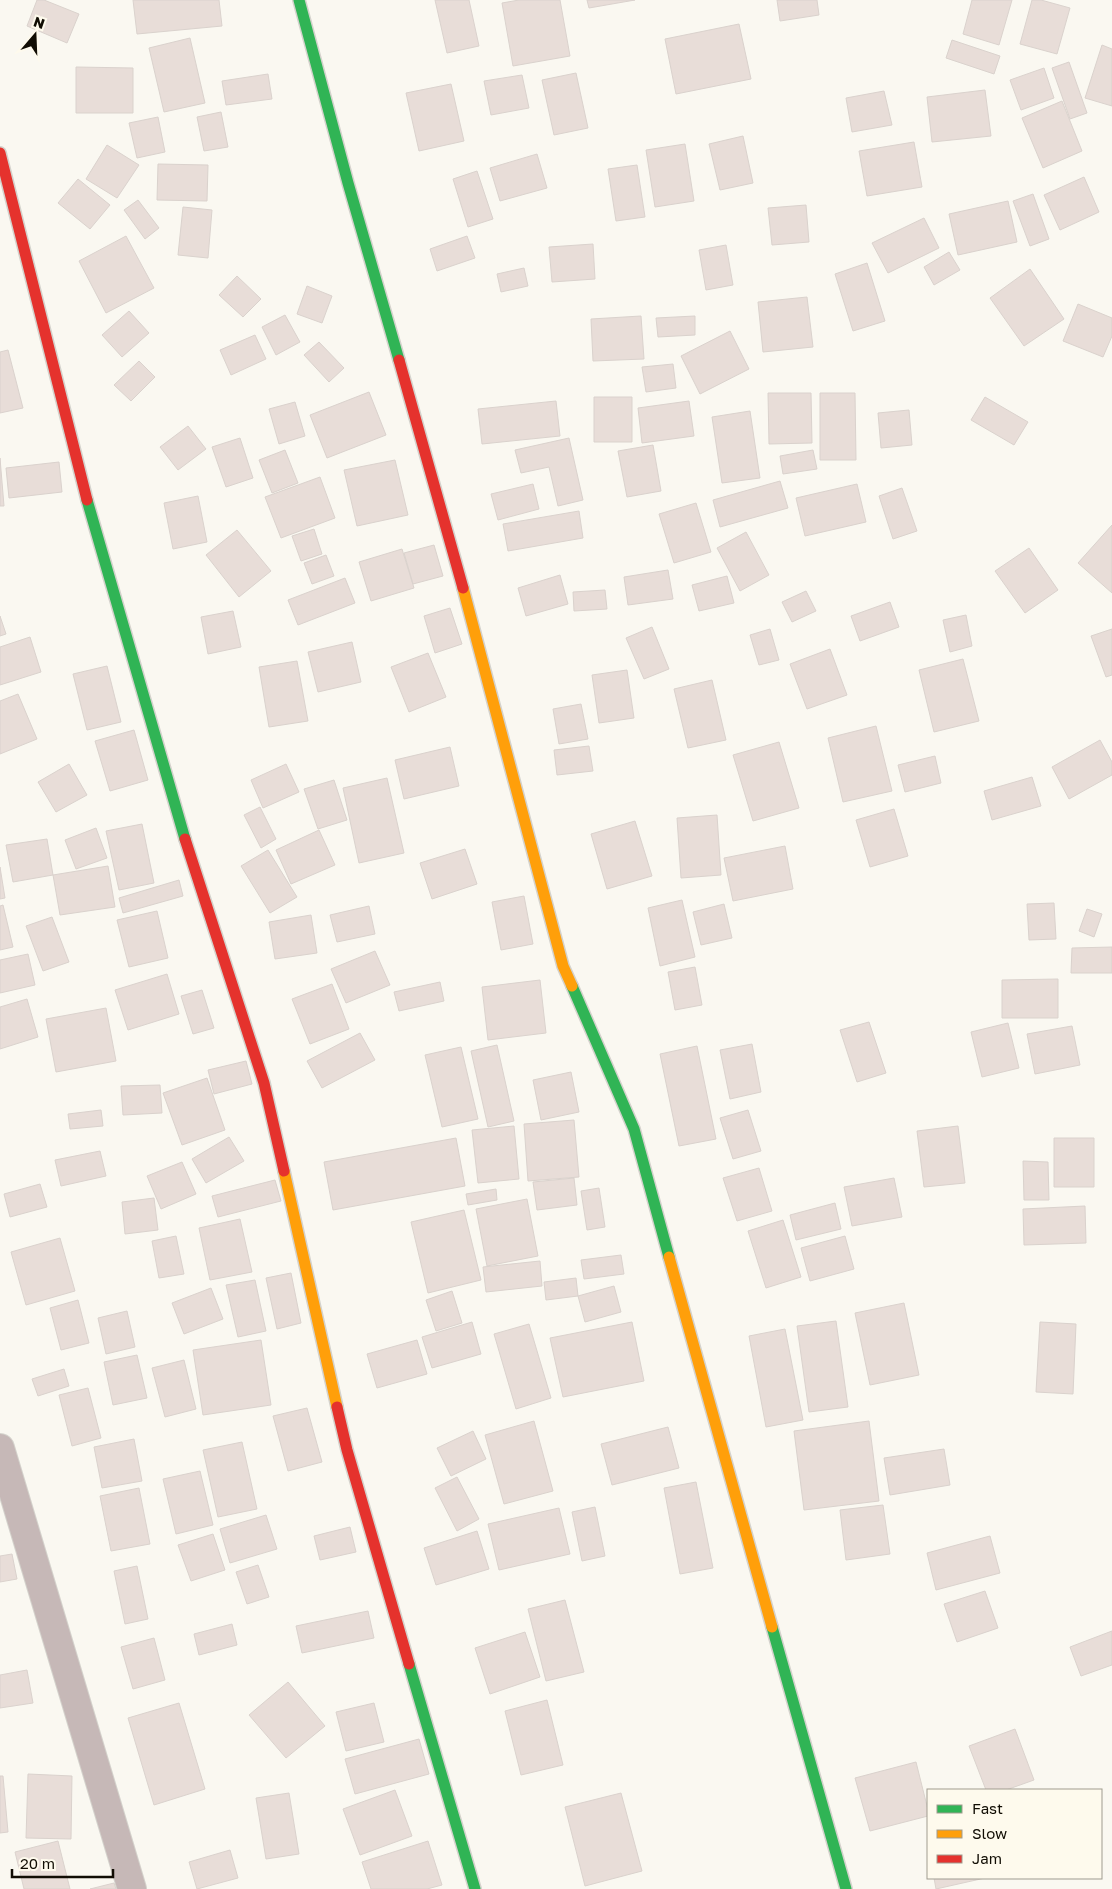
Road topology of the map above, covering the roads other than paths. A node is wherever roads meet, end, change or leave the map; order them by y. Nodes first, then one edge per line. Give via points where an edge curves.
1 (299, 0) edge
2 (0, 153) edge
3 (0, 1448) edge
4 (132, 1889) edge
5 (475, 1889) edge
6 (846, 1889) edge

1 - 6 street via 449,535 563,966 634,1129
2 - 5 street via 80,477 182,830 264,1083 347,1450
3 - 4 street

